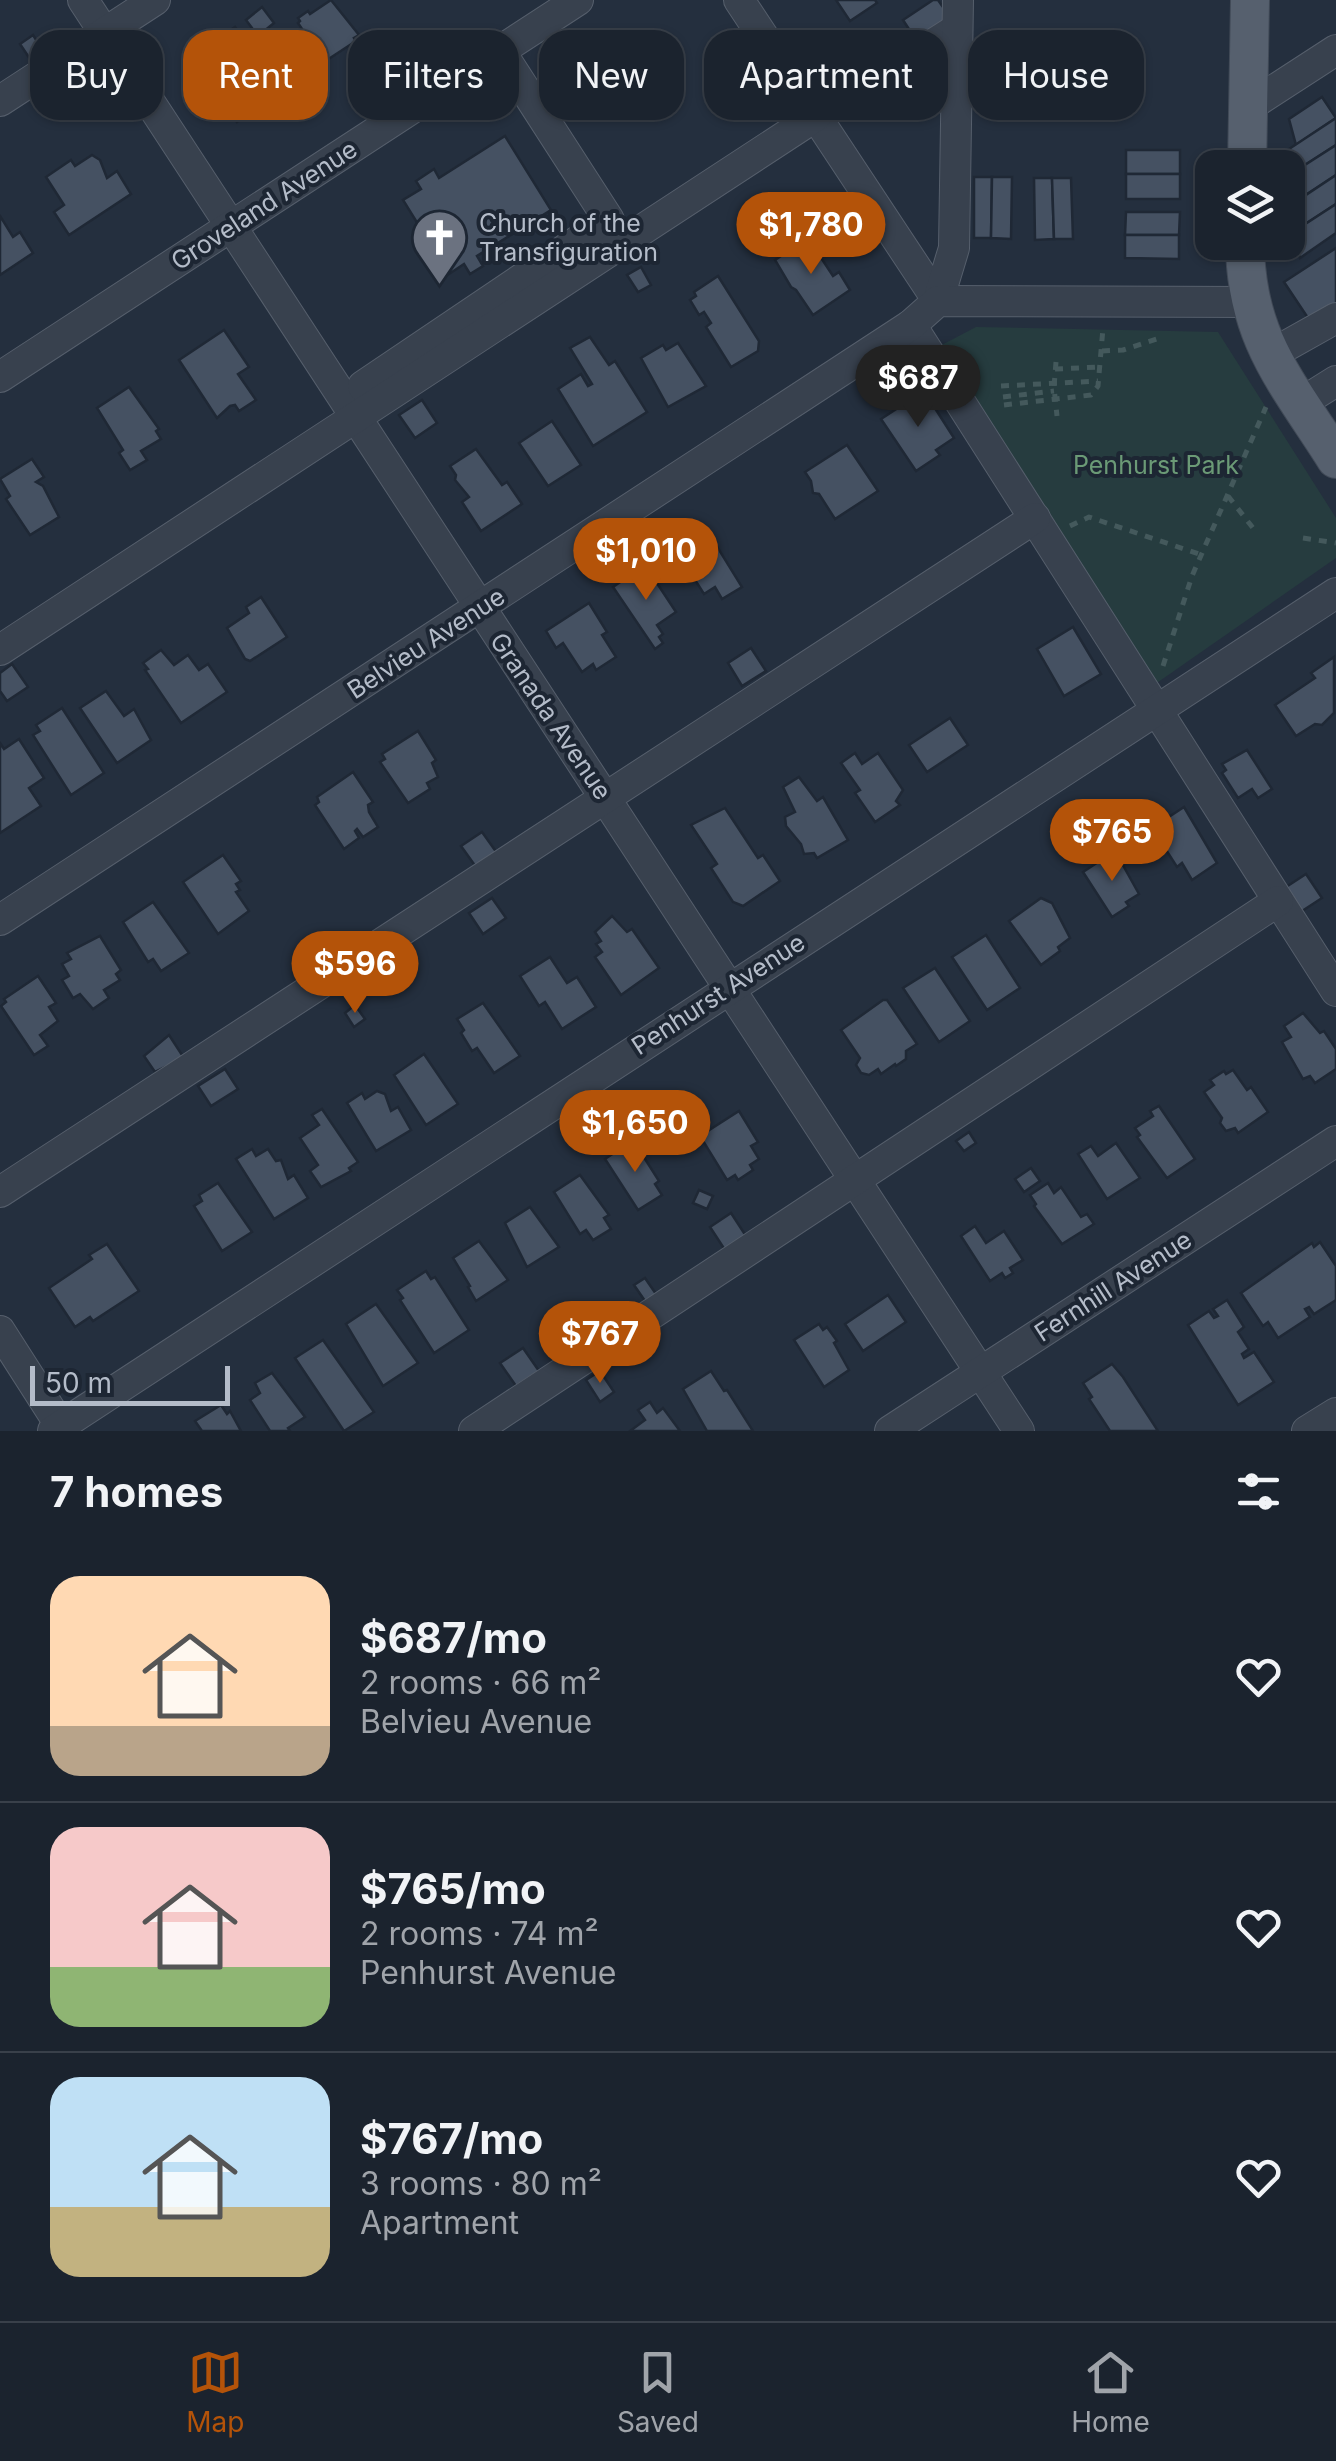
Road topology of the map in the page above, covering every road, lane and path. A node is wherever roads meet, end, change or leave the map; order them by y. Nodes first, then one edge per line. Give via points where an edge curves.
1 (82, 0) edge
2 (155, 0) edge
3 (578, 0) edge
4 (739, 0) edge
5 (1250, 0) edge
6 (958, 15) edge
7 (102, 30) edge
8 (109, 30) edge
9 (759, 30) edge
10 (519, 39) edge
11 (1336, 50) edge
12 (519, 80) edge
13 (30, 81) edge
14 (0, 101) edge
15 (1248, 107) junction
16 (162, 120) edge
17 (394, 120) edge
18 (810, 120) edge
19 (819, 120) edge
20 (1247, 150) edge
21 (232, 226) junction
22 (1245, 260) edge
23 (938, 301) junction
24 (1250, 302) junction
25 (1336, 318) edge
26 (912, 325) junction
27 (1103, 328) dead end
28 (1160, 338) dead end
29 (1102, 351) junction
30 (1270, 355) junction
31 (1100, 368) junction
32 (0, 377) edge
33 (1098, 381) junction
34 (1336, 381) edge
35 (1054, 382) junction
36 (1001, 386) dead end
37 (1054, 391) junction
38 (1003, 396) dead end
39 (1055, 399) junction
40 (1004, 405) dead end
41 (1284, 405) junction
42 (349, 408) junction
43 (1058, 416) dead end
44 (1336, 459) edge
45 (1228, 496) junction
46 (1035, 518) junction
47 (1067, 528) dead end
48 (1253, 528) dead end
49 (1303, 538) dead end
50 (1336, 544) edge
51 (1202, 555) junction
52 (1336, 593) edge
53 (479, 608) junction
54 (0, 650) edge
55 (1159, 677) dead end
56 (1157, 709) junction
57 (606, 798) junction
58 (1278, 901) junction
59 (0, 920) edge
60 (728, 987) junction
61 (1336, 990) edge
62 (1336, 1141) edge
63 (856, 1181) junction
64 (0, 1192) edge
65 (0, 1332) edge
66 (981, 1372) junction
67 (1336, 1413) edge
68 (59, 1429) edge
69 (474, 1431) edge
70 (890, 1431) edge
71 (1019, 1431) edge
72 (1307, 1431) edge

1 - 7 street, Granada Avenue
2 - 8 street
3 - 10 street, Groveland Avenue
4 - 9 street
5 - 15 main road
6 - 23 street via 954,248
11 - 15 street
12 - 42 street via 609,220
13 - 14 street
15 - 20 main road
16 - 21 street, Granada Avenue
17 - 21 street, Groveland Avenue
18 - 42 street
19 - 23 street
21 - 32 street, Groveland Avenue
21 - 42 street, Granada Avenue
22 - 24 main road
23 - 24 street
23 - 26 street, Belvieu Avenue
24 - 30 main road
25 - 30 street
26 - 46 street
26 - 53 street, Belvieu Avenue
27 - 29 path
28 - 29 path
29 - 31 path
30 - 41 main road
31 - 33 path
31 - 35 path via 1055,365
33 - 35 path
33 - 39 path via 1091,395
34 - 41 street
35 - 36 path
35 - 37 path
37 - 38 path
37 - 39 path
39 - 40 path
39 - 43 path
41 - 44 main road
41 - 45 path
42 - 53 street, Granada Avenue
42 - 54 street
45 - 48 path
45 - 51 path
46 - 56 street
46 - 57 street
47 - 51 path via 1088,516
49 - 50 path
51 - 55 path
52 - 56 street, Penhurst Avenue
53 - 57 street, Granada Avenue
53 - 59 street, Belvieu Avenue
56 - 58 street
56 - 60 street, Penhurst Avenue
57 - 60 street, Granada Avenue
57 - 64 street
58 - 61 street
58 - 63 street
60 - 63 street, Granada Avenue
60 - 68 street, Penhurst Avenue
62 - 66 street, Fernhill Avenue
63 - 66 street, Granada Avenue
63 - 69 street
65 - 68 street
66 - 70 street, Fernhill Avenue
66 - 71 street, Granada Avenue
67 - 72 street

